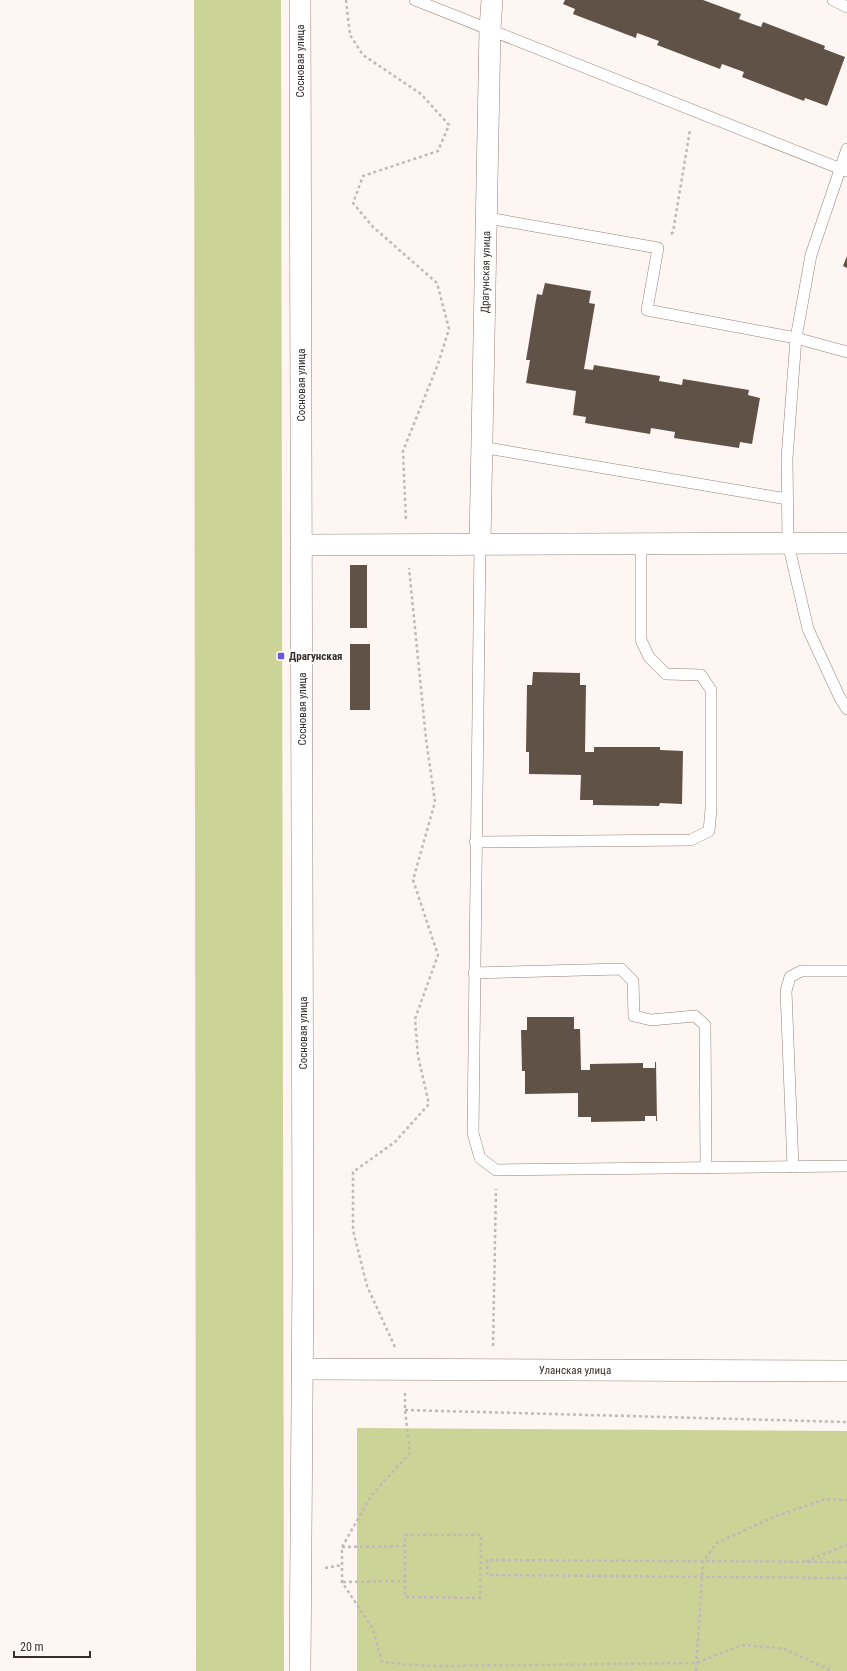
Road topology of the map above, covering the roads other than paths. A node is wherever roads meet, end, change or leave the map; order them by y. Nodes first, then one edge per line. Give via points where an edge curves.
1 (300, 0) edge
2 (415, 0) edge
3 (492, 0) edge
4 (833, 0) edge
5 (847, 7) edge
6 (490, 29) junction
7 (847, 149) edge
8 (843, 170) edge
9 (488, 218) junction
10 (796, 338) junction
11 (847, 352) edge
12 (481, 447) junction
13 (787, 499) junction
14 (480, 543) junction
15 (641, 543) junction
16 (788, 543) junction
17 (847, 543) edge
18 (301, 545) junction
19 (847, 710) edge
20 (475, 842) junction
21 (847, 971) edge
22 (474, 973) junction
23 (793, 1166) junction
24 (847, 1166) edge
25 (706, 1168) junction
26 (303, 1369) junction
27 (847, 1371) edge
28 (300, 1671) edge

1 - 18 street, Сосновая улица
2 - 6 lane
3 - 6 street, Драгунская улица
4 - 5 lane
6 - 8 lane
6 - 9 street, Драгунская улица
7 - 8 lane
8 - 10 lane via 811,255
9 - 10 lane via 658,248 647,310
9 - 12 street, Драгунская улица
10 - 11 lane
10 - 13 lane via 787,458
12 - 13 lane
12 - 14 street, Драгунская улица
13 - 16 lane
14 - 15 street
14 - 18 street
14 - 20 lane
15 - 16 street
15 - 20 lane via 641,640 649,657 666,674 701,675 711,690 709,831 691,840
16 - 17 street
16 - 19 lane via 808,629
18 - 26 street, Сосновая улица
20 - 22 lane
21 - 23 lane via 801,971 790,977 786,991
22 - 25 lane via 473,1133 480,1158 496,1170
22 - 25 lane via 621,969 633,981 634,1016 651,1020 695,1016 705,1025
23 - 24 lane
23 - 25 lane
26 - 27 street, Уланская улица
26 - 28 street, Сосновая улица

